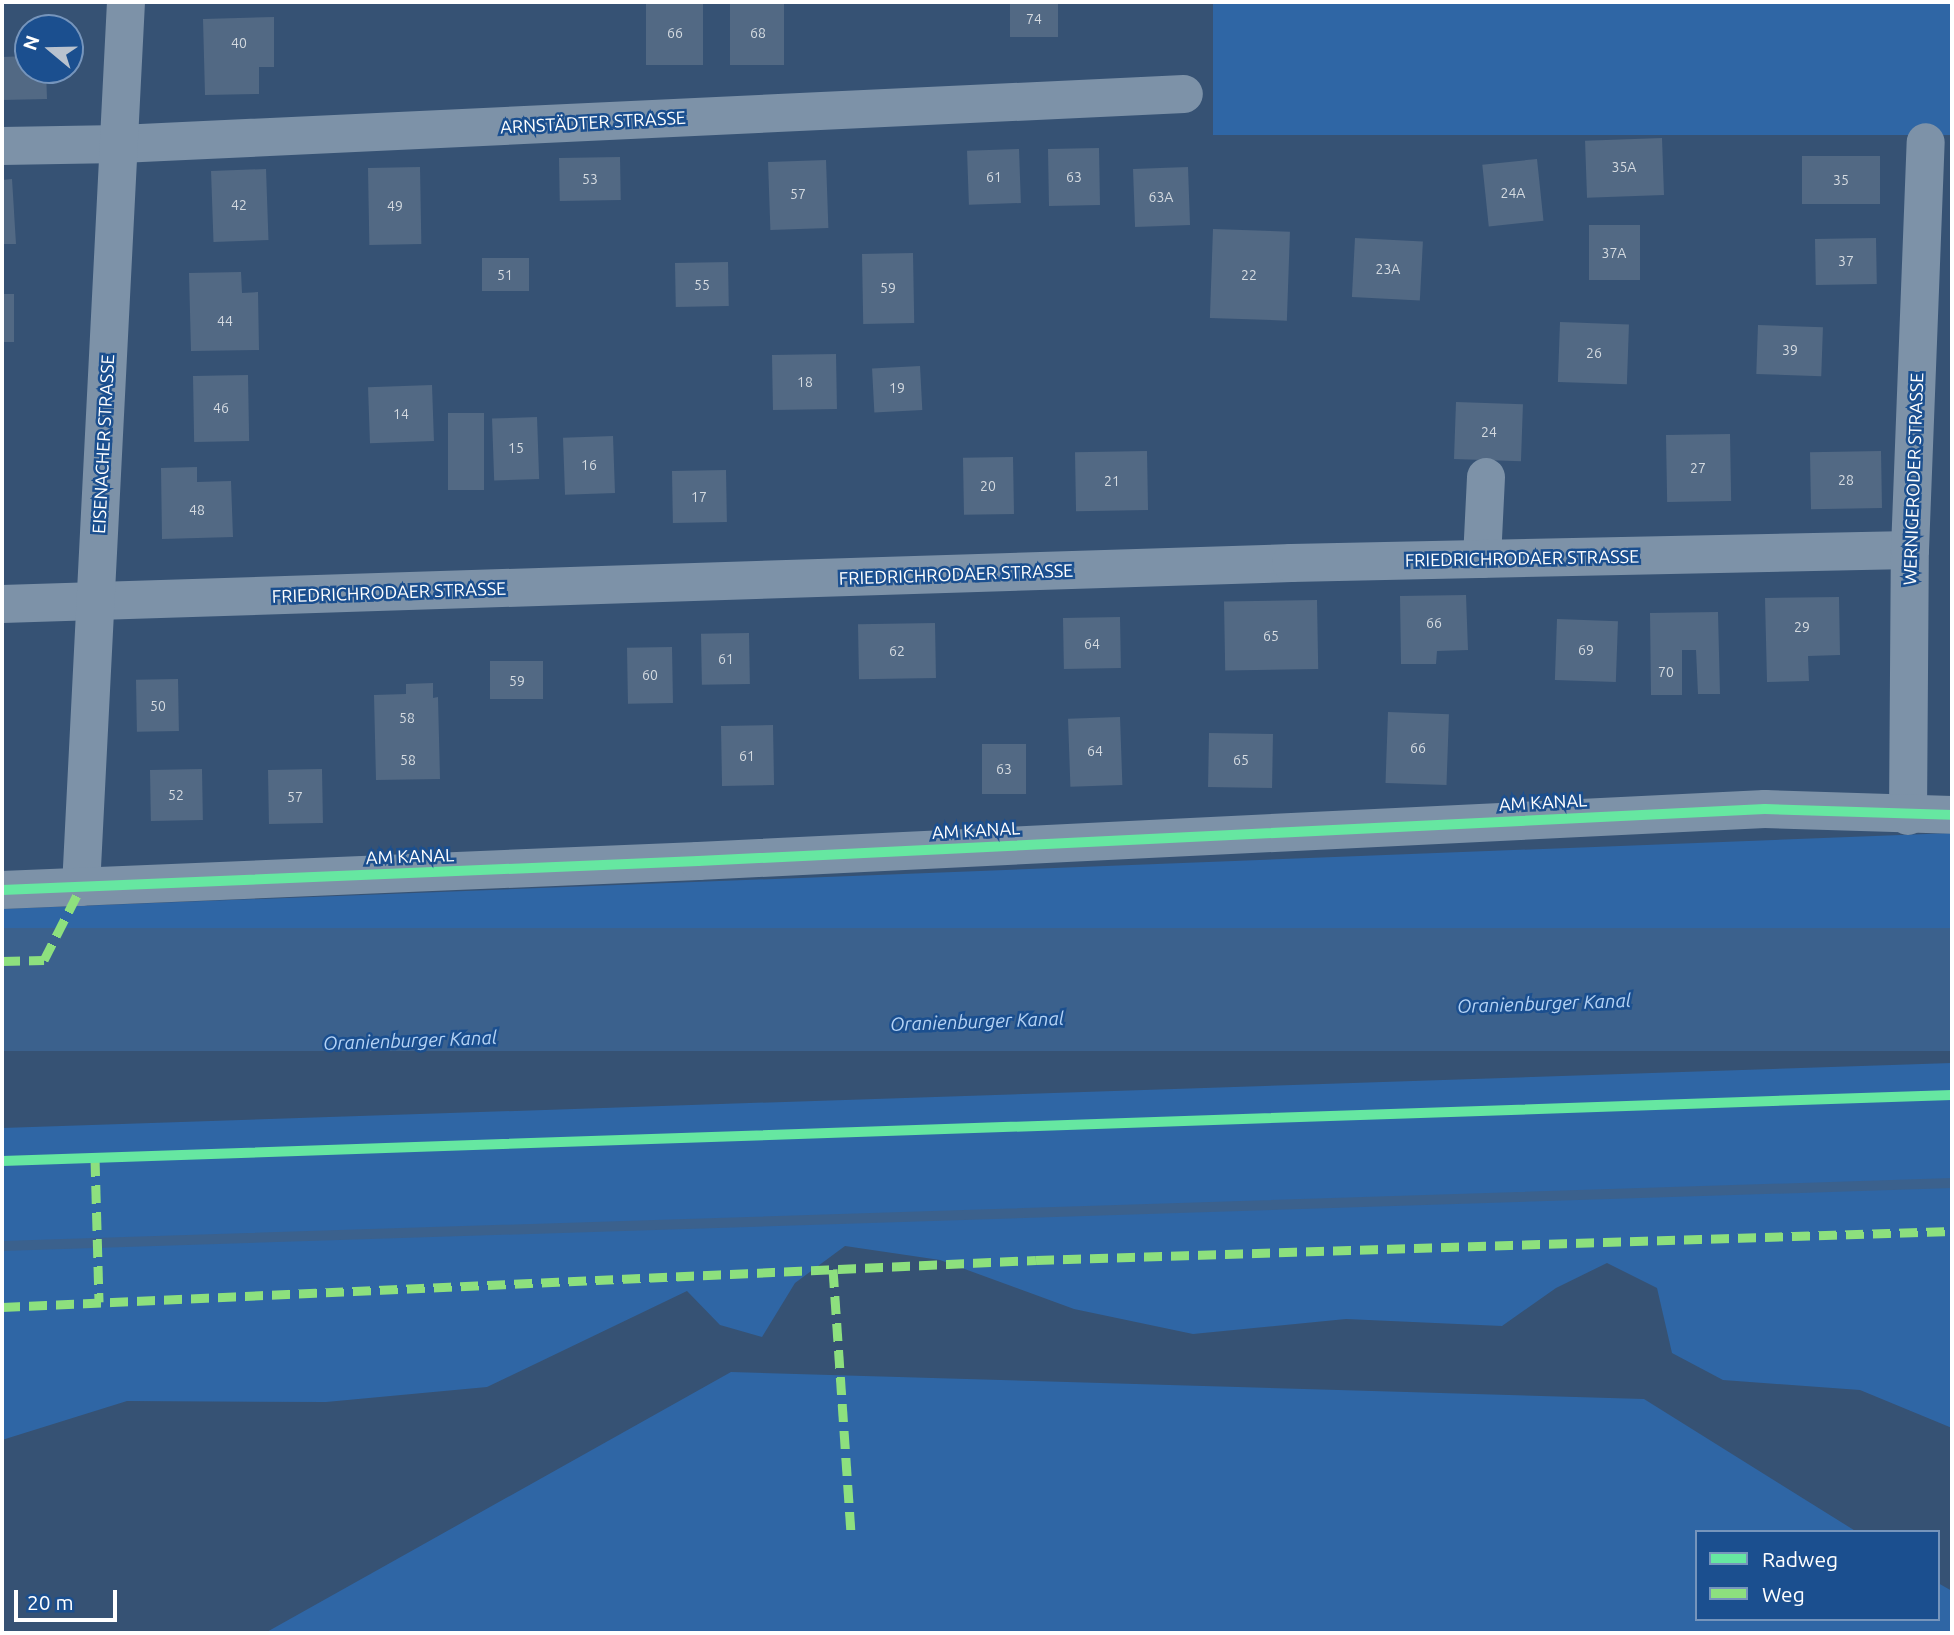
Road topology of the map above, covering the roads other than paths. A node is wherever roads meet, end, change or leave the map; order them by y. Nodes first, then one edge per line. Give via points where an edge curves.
1 (126, 2) edge
2 (1184, 94) dead end
3 (1926, 142) dead end
4 (120, 144) junction
5 (2, 146) edge
6 (1486, 477) dead end
7 (1910, 550) junction
8 (1482, 559) junction
9 (94, 601) junction
10 (2, 604) edge
11 (1952, 815) edge
12 (1908, 816) junction
13 (81, 887) junction
14 (2, 890) edge

1 - 4 street, EISENACHER STRASSE
2 - 4 street, ARNSTÄDTER STRASSE
3 - 7 street, WERNIGERODER STRASSE
4 - 5 street, ARNSTÄDTER STRASSE
4 - 9 street, EISENACHER STRASSE
6 - 8 street
7 - 8 street, FRIEDRICHRODAER STRASSE
7 - 12 street, WERNIGERODER STRASSE
8 - 9 street, FRIEDRICHRODAER STRASSE
9 - 10 street, FRIEDRICHRODAER STRASSE
9 - 13 street, EISENACHER STRASSE
11 - 12 street, AM KANAL
12 - 13 street, AM KANAL via 1765,809
13 - 14 street, AM KANAL

